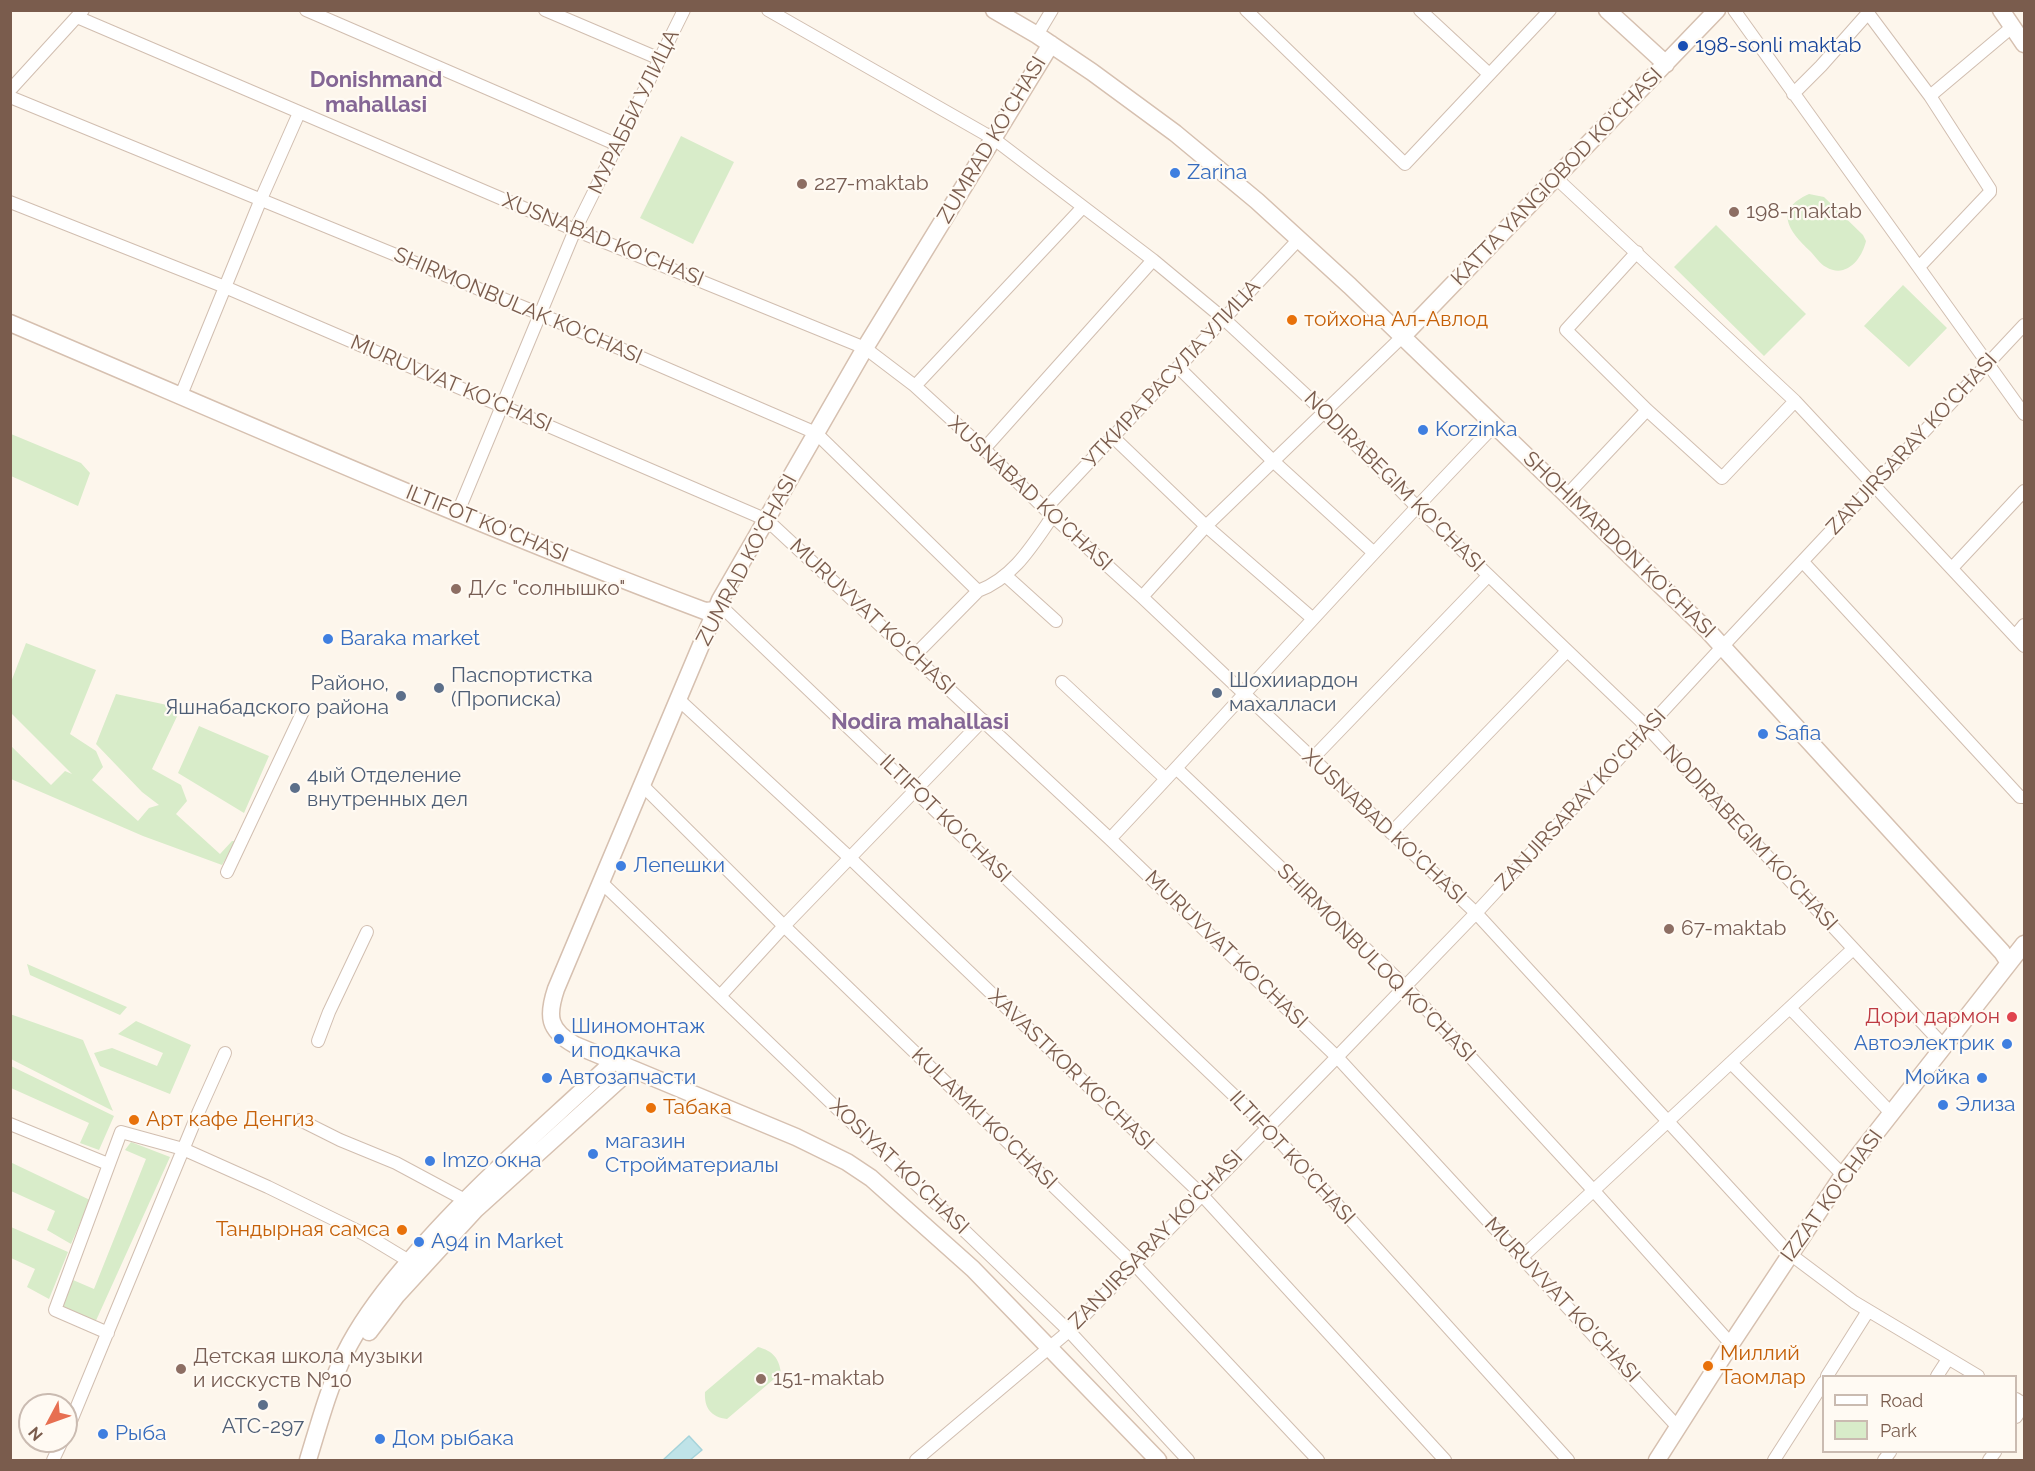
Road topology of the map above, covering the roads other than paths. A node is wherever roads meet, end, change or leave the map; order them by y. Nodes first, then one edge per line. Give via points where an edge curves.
1 (306, 10) edge
2 (545, 10) edge
3 (684, 10) edge
4 (768, 10) edge
5 (994, 10) edge
6 (1052, 10) edge
7 (1246, 10) edge
8 (1420, 10) edge
9 (1550, 10) edge
10 (1607, 10) edge
11 (1717, 10) edge
12 (1734, 10) edge
13 (2001, 10) edge
14 (80, 14) edge
15 (2012, 27) junction
16 (1044, 39) junction
17 (2025, 44) edge
18 (660, 59) junction
19 (1666, 64) junction
20 (1489, 74) junction
21 (10, 90) edge
22 (1793, 94) junction
23 (1930, 96) junction
24 (10, 97) edge
25 (299, 113) junction
26 (994, 139) junction
27 (618, 146) junction
28 (1556, 178) junction
29 (261, 199) junction
30 (10, 202) edge
31 (1083, 207) junction
32 (575, 230) junction
33 (1299, 239) junction
34 (1637, 252) junction
35 (1153, 260) junction
36 (1919, 267) junction
37 (225, 287) junction
38 (540, 314) junction
39 (1224, 319) junction
40 (10, 323) edge
41 (2025, 325) edge
42 (1403, 336) junction
43 (865, 348) junction
44 (1987, 362) junction
45 (1178, 368) junction
46 (915, 386) junction
47 (181, 395) junction
48 (1795, 401) junction
49 (502, 406) junction
50 (1647, 410) junction
51 (1324, 412) junction
52 (2025, 414) edge
53 (1494, 426) junction
54 (816, 433) junction
55 (1113, 437) junction
56 (984, 449) junction
57 (1273, 461) junction
58 (1875, 484) junction
59 (2025, 491) edge
60 (1567, 495) junction
61 (1416, 506) junction
62 (458, 512) junction
63 (1049, 513) junction
64 (766, 520) junction
65 (1206, 526) junction
66 (1374, 554) junction
67 (1803, 562) junction
68 (1952, 568) junction
69 (1005, 575) junction
70 (1488, 576) junction
71 (978, 591) junction
72 (1142, 597) junction
73 (716, 610) junction
74 (1312, 618) junction
75 (1056, 621) dead end
76 (2025, 625) edge
77 (2015, 636) junction
78 (1723, 646) junction
79 (2025, 646) edge
80 (1567, 651) junction
81 (914, 656) junction
82 (1062, 682) dead end
83 (1244, 693) junction
84 (678, 699) junction
85 (304, 709) dead end
86 (983, 720) junction
87 (1647, 728) junction
88 (1312, 759) junction
89 (1176, 768) junction
90 (1166, 780) junction
91 (642, 785) junction
92 (915, 790) junction
93 (2024, 797) edge
94 (1391, 833) junction
95 (1110, 839) junction
96 (850, 858) junction
97 (227, 872) dead end
98 (601, 882) junction
99 (1476, 913) junction
100 (784, 926) junction
101 (367, 932) dead end
102 (2025, 944) edge
103 (1853, 949) junction
104 (2009, 963) junction
105 (1405, 986) junction
106 (721, 995) junction
107 (1790, 1008) junction
108 (318, 1041) dead end
109 (1944, 1046) junction
110 (225, 1053) dead end
111 (1337, 1057) junction
112 (613, 1062) junction
113 (1731, 1063) junction
114 (630, 1070) junction
115 (1892, 1114) junction
116 (300, 1120) dead end
117 (1668, 1122) junction
118 (10, 1124) edge
119 (1267, 1127) junction
120 (183, 1149) junction
121 (108, 1164) junction
122 (1843, 1175) junction
123 (1594, 1191) junction
124 (1201, 1194) junction
125 (470, 1204) junction
126 (1790, 1254) junction
127 (1522, 1257) junction
128 (1134, 1264) junction
129 (415, 1265) junction
130 (1869, 1311) junction
131 (1069, 1331) junction
132 (108, 1333) junction
133 (1731, 1344) junction
134 (1051, 1348) junction
135 (1948, 1359) junction
136 (1828, 1375) edge
137 (1938, 1375) edge
138 (1975, 1375) edge
139 (1822, 1385) edge
140 (2017, 1400) edge
141 (78, 1404) edge
142 (2017, 1415) edge
143 (1679, 1425) junction
144 (308, 1461) edge
145 (319, 1461) edge
146 (916, 1461) edge
147 (1158, 1461) edge
148 (1188, 1461) edge
149 (1318, 1461) edge
150 (1445, 1461) edge
151 (1568, 1461) edge
152 (1656, 1461) edge
153 (1774, 1461) edge

1 - 27 street
2 - 18 street
3 - 18 street, МУРАББИ УЛИЦА
4 - 26 street, NODIRABEGIM KO'CHASI
5 - 16 main road, SHOHIMARDON KO'CHASI
6 - 16 street
7 - 20 street via 1405,164
8 - 20 street
9 - 20 street
10 - 19 main road
11 - 19 main road, KATTA YANGIOBOD KO'CHASI
12 - 22 street
13 - 15 main road
14 - 21 street
14 - 25 street, XUSNABAD KO'CHASI
15 - 17 main road
15 - 23 street
16 - 26 main road, ZUMRAD KO'CHASI
16 - 33 main road, SHOHIMARDON KO'CHASI via 1175,133
18 - 27 street, МУРАББИ УЛИЦА
19 - 28 main road, KATTA YANGIOBOD KO'CHASI
22 - 23 street via 1868,13
22 - 36 street
23 - 36 street via 1990,192
24 - 29 street, SHIRMONBULAK KO'CHASI
25 - 29 street
25 - 32 street, XUSNABAD KO'CHASI
26 - 31 street, NODIRABEGIM KO'CHASI
26 - 43 main road, ZUMRAD KO'CHASI
27 - 32 street, МУРАББИ УЛИЦА
28 - 34 street
28 - 42 main road, KATTA YANGIOBOD KO'CHASI
29 - 37 street
29 - 38 street, SHIRMONBULAK KO'CHASI
30 - 37 street, MURUVVAT KO'CHASI
31 - 35 street, NODIRABEGIM KO'CHASI
31 - 46 street
32 - 38 street, МУРАББИ УЛИЦА
32 - 43 street, XUSNABAD KO'CHASI
33 - 39 street, УТКИРА РАСУЛА УЛИЦА
33 - 42 main road, SHOHIMARDON KO'CHASI
34 - 48 street
34 - 50 street via 1566,330
35 - 39 street, NODIRABEGIM KO'CHASI
35 - 56 street
36 - 44 street
37 - 47 street
37 - 49 street, MURUVVAT KO'CHASI
38 - 49 street, МУРАББИ УЛИЦА
38 - 54 street, SHIRMONBULAK KO'CHASI
39 - 45 street, УТКИРА РАСУЛА УЛИЦА
39 - 51 street, NODIRABEGIM KO'CHASI
40 - 47 main road, ILTIFOT KO'CHASI
41 - 44 street, ZANJIRSARAY KO'CHASI
42 - 51 street, KATTA YANGIOBOD KO'CHASI
42 - 53 main road, SHOHIMARDON KO'CHASI
43 - 46 street, XUSNABAD KO'CHASI
43 - 54 main road, ZUMRAD KO'CHASI
44 - 52 street
44 - 58 street, ZANJIRSARAY KO'CHASI
45 - 55 street, УТКИРА РАСУЛА УЛИЦА
45 - 57 street
46 - 56 street, XUSNABAD KO'CHASI
47 - 62 main road, ILTIFOT KO'CHASI
48 - 50 street via 1722,478
48 - 58 street
49 - 62 street, МУРАББИ УЛИЦА
49 - 64 street, MURUVVAT KO'CHASI
50 - 60 street
51 - 57 street, KATTA YANGIOBOD KO'CHASI
51 - 61 street, NODIRABEGIM KO'CHASI
53 - 60 main road, SHOHIMARDON KO'CHASI
53 - 61 street
54 - 64 main road, ZUMRAD KO'CHASI
54 - 71 street, SHIRMONBULAK KO'CHASI
55 - 63 street, УТКИРА РАСУЛА УЛИЦА
55 - 65 street
56 - 63 street, XUSNABAD KO'CHASI
57 - 65 street, KATTA YANGIOBOD KO'CHASI
57 - 66 street
58 - 67 street, ZANJIRSARAY KO'CHASI
58 - 68 street
59 - 68 street
60 - 78 main road, SHOHIMARDON KO'CHASI
61 - 66 street
61 - 70 street, NODIRABEGIM KO'CHASI
62 - 73 main road, ILTIFOT KO'CHASI via 602,572 705,611
63 - 69 street, УТКИРА РАСУЛА УЛИЦА via 1028,553
63 - 72 street, XUSNABAD KO'CHASI
64 - 73 main road, ZUMRAD KO'CHASI
64 - 81 street, MURUVVAT KO'CHASI
65 - 72 street, KATTA YANGIOBOD KO'CHASI
65 - 74 street
66 - 74 street
67 - 78 street, ZANJIRSARAY KO'CHASI
67 - 93 street
68 - 77 street
69 - 71 street, УТКИРА РАСУЛА УЛИЦА
69 - 75 street
70 - 80 street, NODIRABEGIM KO'CHASI
70 - 88 street
71 - 81 street, УТКИРА РАСУЛА УЛИЦА
72 - 83 street, XUSNABAD KO'CHASI
73 - 84 main road, ZUMRAD KO'CHASI
73 - 92 street, ILTIFOT KO'CHASI via 725,610
74 - 83 street
76 - 77 street
77 - 79 street
78 - 87 street, ZANJIRSARAY KO'CHASI
78 - 104 main road, SHOHIMARDON KO'CHASI
80 - 87 street, NODIRABEGIM KO'CHASI
80 - 94 street
81 - 86 street, MURUVVAT KO'CHASI
82 - 90 street
83 - 88 street, XUSNABAD KO'CHASI
83 - 89 street
84 - 91 main road, ZUMRAD KO'CHASI
84 - 96 street, XAVASTKOR KO'CHASI
85 - 97 street
86 - 92 street
86 - 95 street, MURUVVAT KO'CHASI
87 - 99 street, ZANJIRSARAY KO'CHASI
87 - 103 street, NODIRABEGIM KO'CHASI
88 - 94 street, XUSNABAD KO'CHASI
89 - 90 street
89 - 105 street, SHIRMONBULOQ KO'CHASI
90 - 95 street
91 - 98 main road, ZUMRAD KO'CHASI
91 - 100 street, KULAMKI KO'CHASI
92 - 96 street
92 - 119 street, ILTIFOT KO'CHASI
94 - 99 street, XUSNABAD KO'CHASI
95 - 111 street, MURUVVAT KO'CHASI
96 - 100 street
96 - 124 street, XAVASTKOR KO'CHASI
98 - 106 street, XOSIYAT KO'CHASI
98 - 112 main road, ZUMRAD KO'CHASI via 556,989 550,1016 564,1039
99 - 105 street, ZANJIRSARAY KO'CHASI
99 - 117 street, XUSNABAD KO'CHASI
100 - 106 street
100 - 128 street, KULAMKI KO'CHASI
101 - 108 street
102 - 104 main road, IZZAT KO'CHASI
103 - 107 street
103 - 109 street, NODIRABEGIM KO'CHASI
104 - 109 main road, IZZAT KO'CHASI
105 - 111 street, ZANJIRSARAY KO'CHASI
105 - 123 street, SHIRMONBULOQ KO'CHASI
106 - 131 street, XOSIYAT KO'CHASI
107 - 113 street
107 - 115 street
109 - 115 main road, IZZAT KO'CHASI
110 - 120 street
111 - 119 street, ZANJIRSARAY KO'CHASI
111 - 127 street, MURUVVAT KO'CHASI
112 - 114 main road, ZUMRAD KO'CHASI
112 - 125 main road
113 - 117 street
113 - 122 street
114 - 125 main road
114 - 134 main road, XOSIYAT KO'CHASI via 796,1137 859,1170 974,1269
115 - 122 main road, IZZAT KO'CHASI
116 - 125 street via 396,1163
117 - 123 street
117 - 126 street, XUSNABAD KO'CHASI
118 - 121 street
119 - 124 street, ZANJIRSARAY KO'CHASI
119 - 151 street, ILTIFOT KO'CHASI
120 - 121 street via 121,1132
120 - 129 street via 366,1235
120 - 132 street
121 - 132 street via 55,1310
122 - 126 main road, IZZAT KO'CHASI
123 - 127 street
123 - 133 street, SHIRMONBULOQ KO'CHASI
124 - 128 street, ZANJIRSARAY KO'CHASI
124 - 150 street, XAVASTKOR KO'CHASI
125 - 129 main road
126 - 130 street, XUSNABAD KO'CHASI
126 - 133 main road, IZZAT KO'CHASI
127 - 143 street, MURUVVAT KO'CHASI
128 - 131 street, ZANJIRSARAY KO'CHASI
128 - 149 street, KULAMKI KO'CHASI
129 - 144 main road via 363,1321 345,1353
129 - 145 main road via 363,1342 342,1387
130 - 135 street, XUSNABAD KO'CHASI
130 - 136 street
131 - 134 street, ZANJIRSARAY KO'CHASI
131 - 148 street, XOSIYAT KO'CHASI
132 - 141 street
133 - 143 main road, IZZAT KO'CHASI
134 - 146 street, ZANJIRSARAY KO'CHASI
134 - 147 main road, XOSIYAT KO'CHASI
135 - 137 street
135 - 138 street, XUSNABAD KO'CHASI
139 - 153 street
140 - 142 street via 2024,1404
143 - 152 main road, IZZAT KO'CHASI

